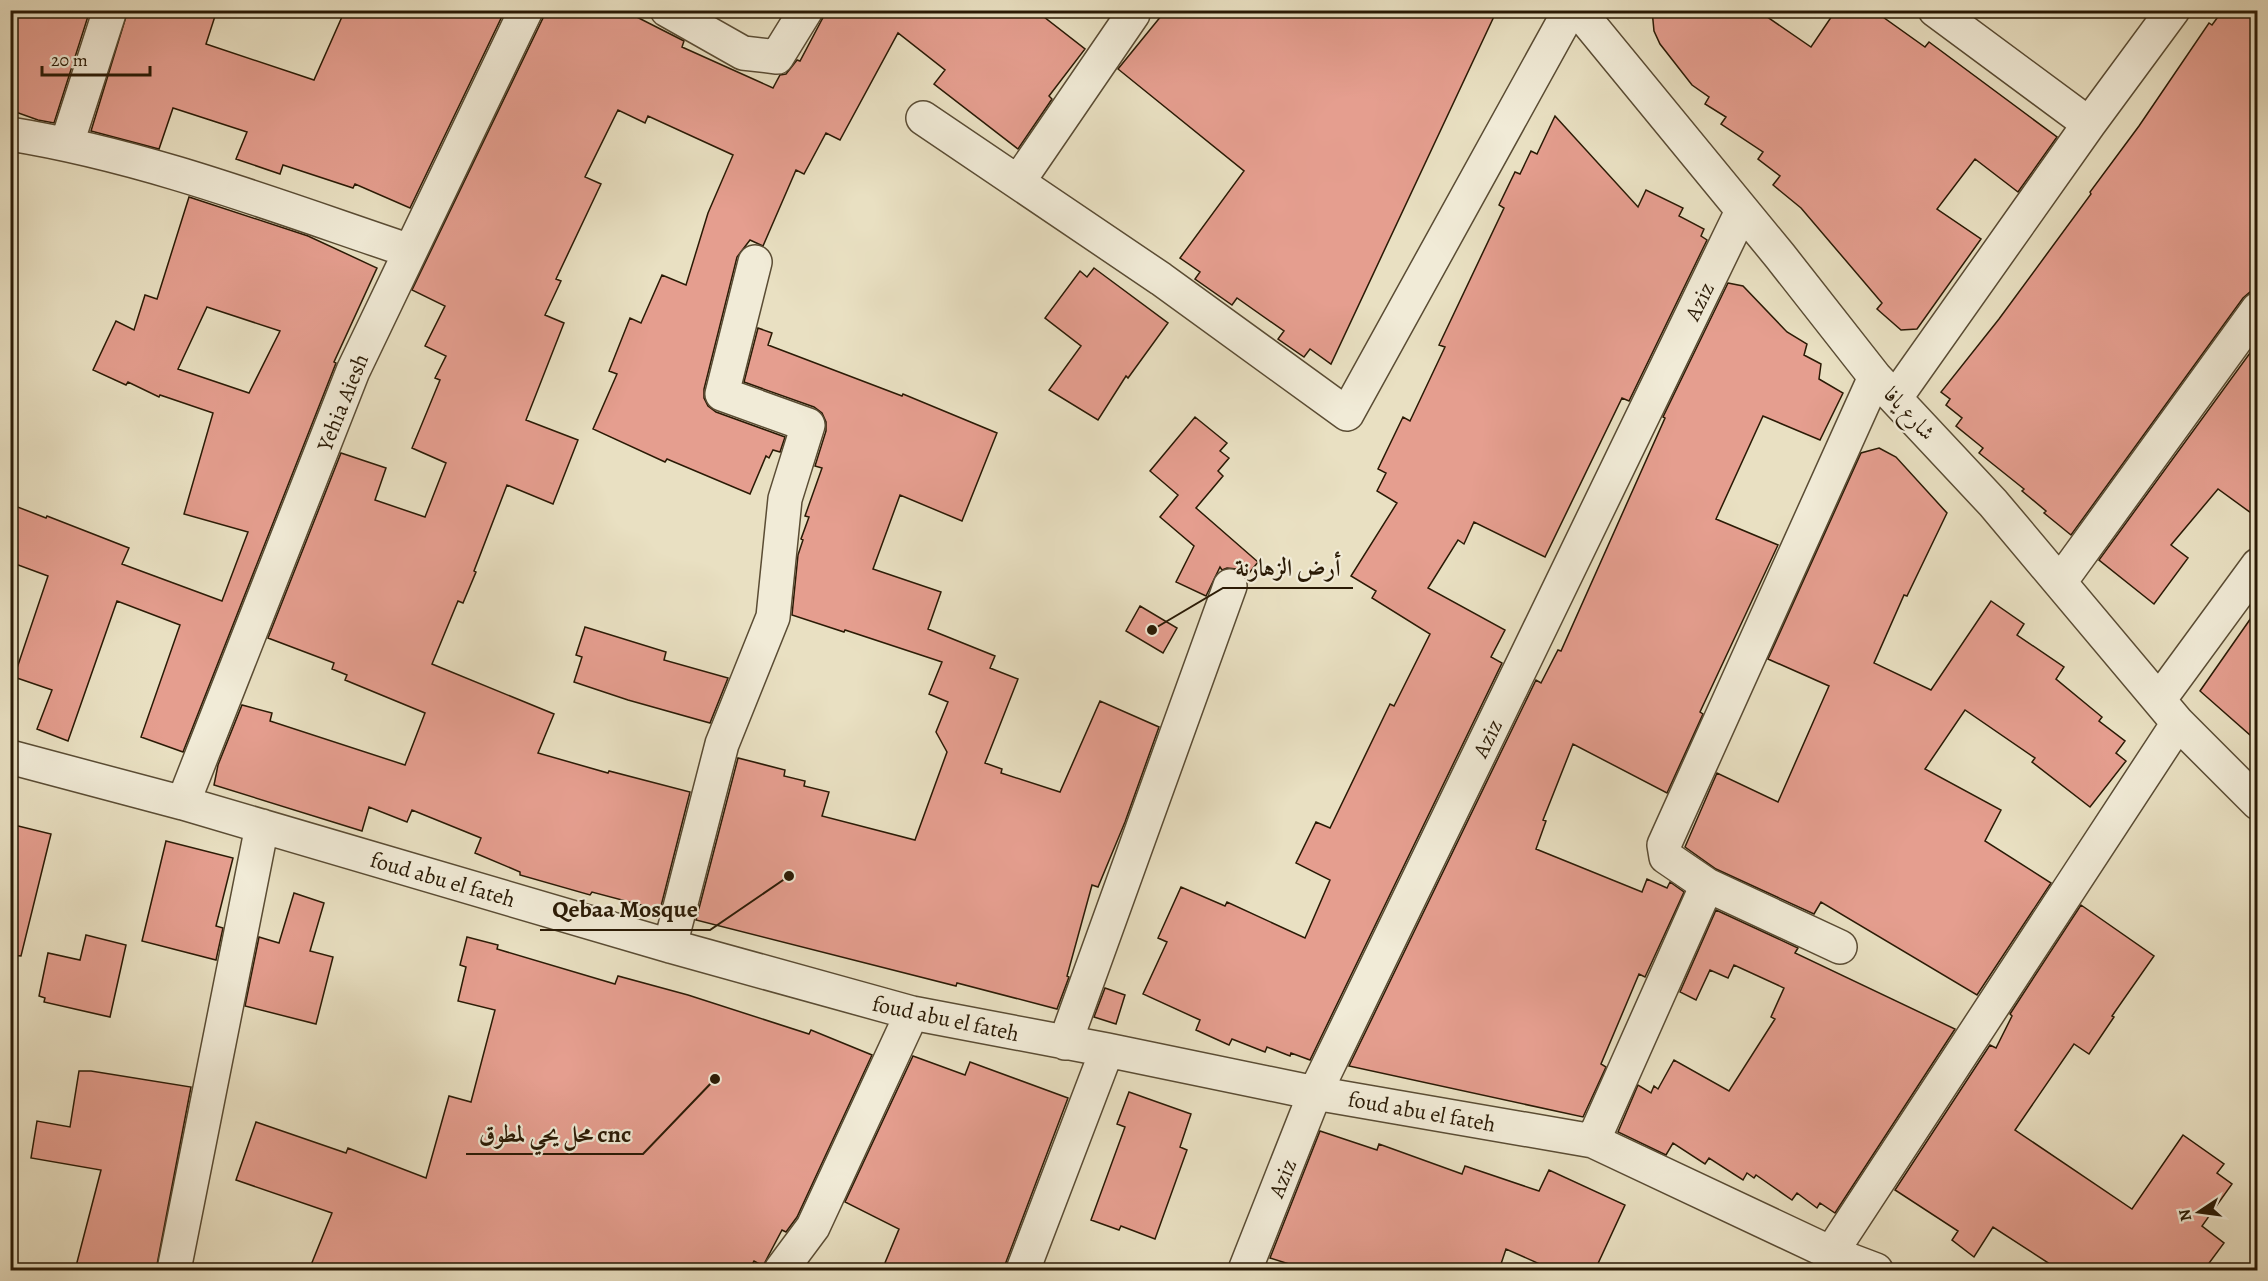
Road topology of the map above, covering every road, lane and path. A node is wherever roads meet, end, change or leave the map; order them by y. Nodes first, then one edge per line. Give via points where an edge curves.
1 (110, 10) edge
2 (526, 10) edge
3 (667, 10) edge
4 (806, 10) edge
5 (1570, 10) edge
6 (1578, 10) edge
7 (1935, 10) edge
8 (2173, 10) edge
9 (1132, 14) dead end
10 (923, 118) dead end
11 (2089, 124) junction
12 (10, 134) edge
13 (67, 143) junction
14 (1018, 182) junction
15 (1742, 211) junction
16 (410, 250) junction
17 (755, 262) dead end
18 (2258, 309) edge
19 (1885, 387) junction
20 (2258, 565) edge
21 (2060, 582) junction
22 (1230, 586) dead end
23 (2169, 712) junction
24 (10, 758) edge
25 (183, 803) junction
26 (2258, 803) edge
27 (262, 826) junction
28 (1707, 885) junction
29 (670, 946) junction
30 (1840, 947) dead end
31 (912, 1013) junction
32 (1065, 1043) junction
33 (1107, 1050) junction
34 (1315, 1093) junction
35 (1593, 1140) junction
36 (1831, 1253) junction
37 (174, 1270) edge
38 (781, 1270) edge
39 (1023, 1270) edge
40 (1245, 1270) edge
41 (1876, 1270) edge

1 - 13 street
2 - 16 street, Yehia Aiesh
3 - 4 street via 743,53 777,57
5 - 14 street via 1347,414 1161,279
6 - 15 street, شارع يافا
7 - 11 street
8 - 11 street
9 - 14 street
10 - 14 street
11 - 19 street
12 - 13 street
13 - 16 street via 165,170
15 - 19 street, شارع يافا
15 - 34 street, Aziz
16 - 25 street, Yehia Aiesh via 353,371
17 - 29 street via 722,394 808,425 785,499 773,617 722,744
18 - 21 street
19 - 21 street, شارع يافا
19 - 28 street via 1664,845 1666,857
20 - 23 street
21 - 23 street, شارع يافا
22 - 32 street
23 - 26 street, شارع يافا
23 - 36 street
24 - 25 street, foud abu el fateh
25 - 27 street, foud abu el fateh
27 - 29 street, foud abu el fateh
27 - 37 street
28 - 30 street
28 - 35 street
29 - 31 street, foud abu el fateh
31 - 32 street, foud abu el fateh
31 - 38 street via 813,1227
32 - 33 street, foud abu el fateh
33 - 34 street, foud abu el fateh
33 - 39 street
34 - 35 street, foud abu el fateh
34 - 40 street, Aziz
35 - 36 street, foud abu el fateh
36 - 41 street, foud abu el fateh

